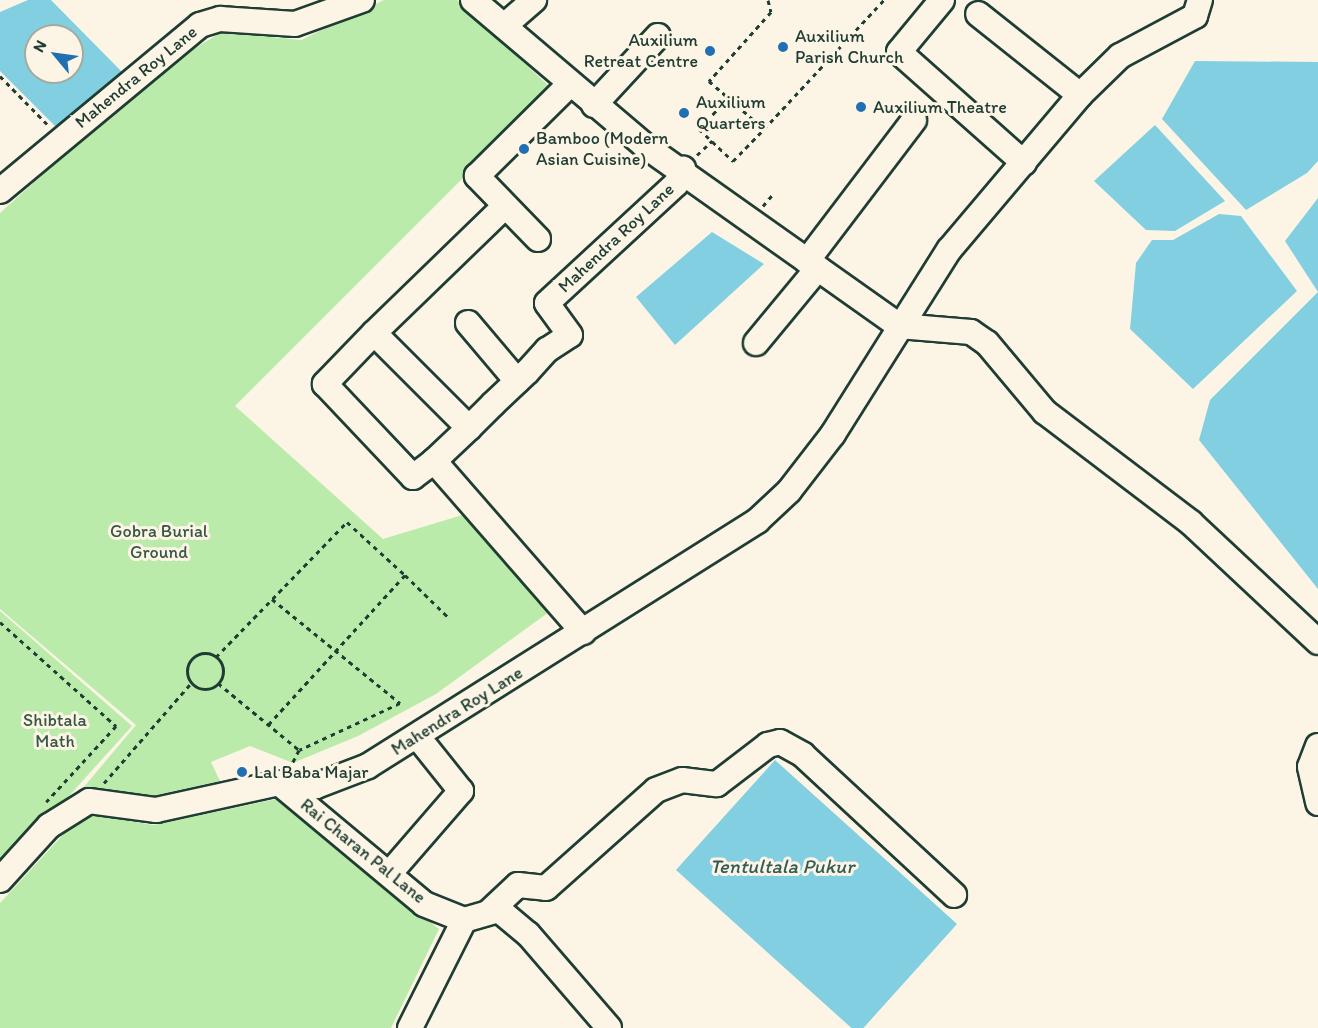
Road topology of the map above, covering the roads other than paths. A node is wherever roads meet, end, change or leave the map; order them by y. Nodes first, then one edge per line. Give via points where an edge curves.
1 (362, 0) edge
2 (472, 0) edge
3 (534, 0) edge
4 (942, 0) edge
5 (1200, 0) edge
6 (978, 14) dead end
7 (504, 26) junction
8 (658, 36) dead end
9 (570, 84) junction
10 (1080, 95) junction
11 (594, 105) junction
12 (914, 120) dead end
13 (1024, 163) junction
14 (683, 169) junction
15 (0, 191) edge
16 (505, 206) junction
17 (538, 239) dead end
18 (813, 264) junction
19 (468, 323) dead end
20 (899, 326) junction
21 (374, 333) junction
22 (756, 343) dead end
23 (517, 381) junction
24 (469, 428) junction
25 (434, 461) junction
26 (583, 632) junction
27 (1318, 642) edge
28 (417, 736) junction
29 (1318, 746) edge
30 (279, 783) junction
31 (1318, 803) edge
32 (389, 874) junction
33 (1, 878) edge
34 (954, 895) dead end
35 (490, 911) junction
36 (464, 921) junction
37 (412, 1027) edge
38 (609, 1028) edge

1 - 15 street, Mahendra Roy Lane via 296,24 220,19 200,25
2 - 7 street, Mahendra Roy Lane
3 - 7 street
4 - 13 street via 899,52
5 - 10 street, Mahendra Roy Lane via 1195,16 1120,56
6 - 10 street
7 - 9 street, Mahendra Roy Lane
8 - 11 street
9 - 11 street, Mahendra Roy Lane
9 - 16 street via 477,176
10 - 13 street, Mahendra Roy Lane
11 - 14 street, Mahendra Roy Lane
12 - 18 street
13 - 20 street, Mahendra Roy Lane via 949,250
14 - 18 street, Mahendra Roy Lane via 715,199
14 - 23 street, Mahendra Roy Lane via 676,184 547,303 570,335
16 - 17 street
16 - 21 street, Mahendra Roy Lane
18 - 20 street, Mahendra Roy Lane
18 - 22 street
19 - 23 street
20 - 26 street, Mahendra Roy Lane via 833,434 789,491 757,521
20 - 27 street via 971,332 987,343 1045,412 1191,523
21 - 24 street
21 - 25 street, Mahendra Roy Lane via 325,384 413,477
23 - 24 street, Mahendra Roy Lane
24 - 25 street, Mahendra Roy Lane
25 - 26 street
26 - 28 street, Mahendra Roy Lane
28 - 30 street, Mahendra Roy Lane via 368,766 316,786
28 - 32 street via 461,791
29 - 31 street via 1310,767
30 - 32 street, Rai Charan Pal Lane
30 - 33 street, Mahendra Roy Lane via 156,810 89,801 49,826
32 - 36 street, Rai Charan Pal Lane via 424,904
34 - 35 street via 803,754 780,742 768,745 717,784 682,780 656,790 546,888 518,885
35 - 36 street
35 - 38 street via 499,910 528,934
36 - 37 street

